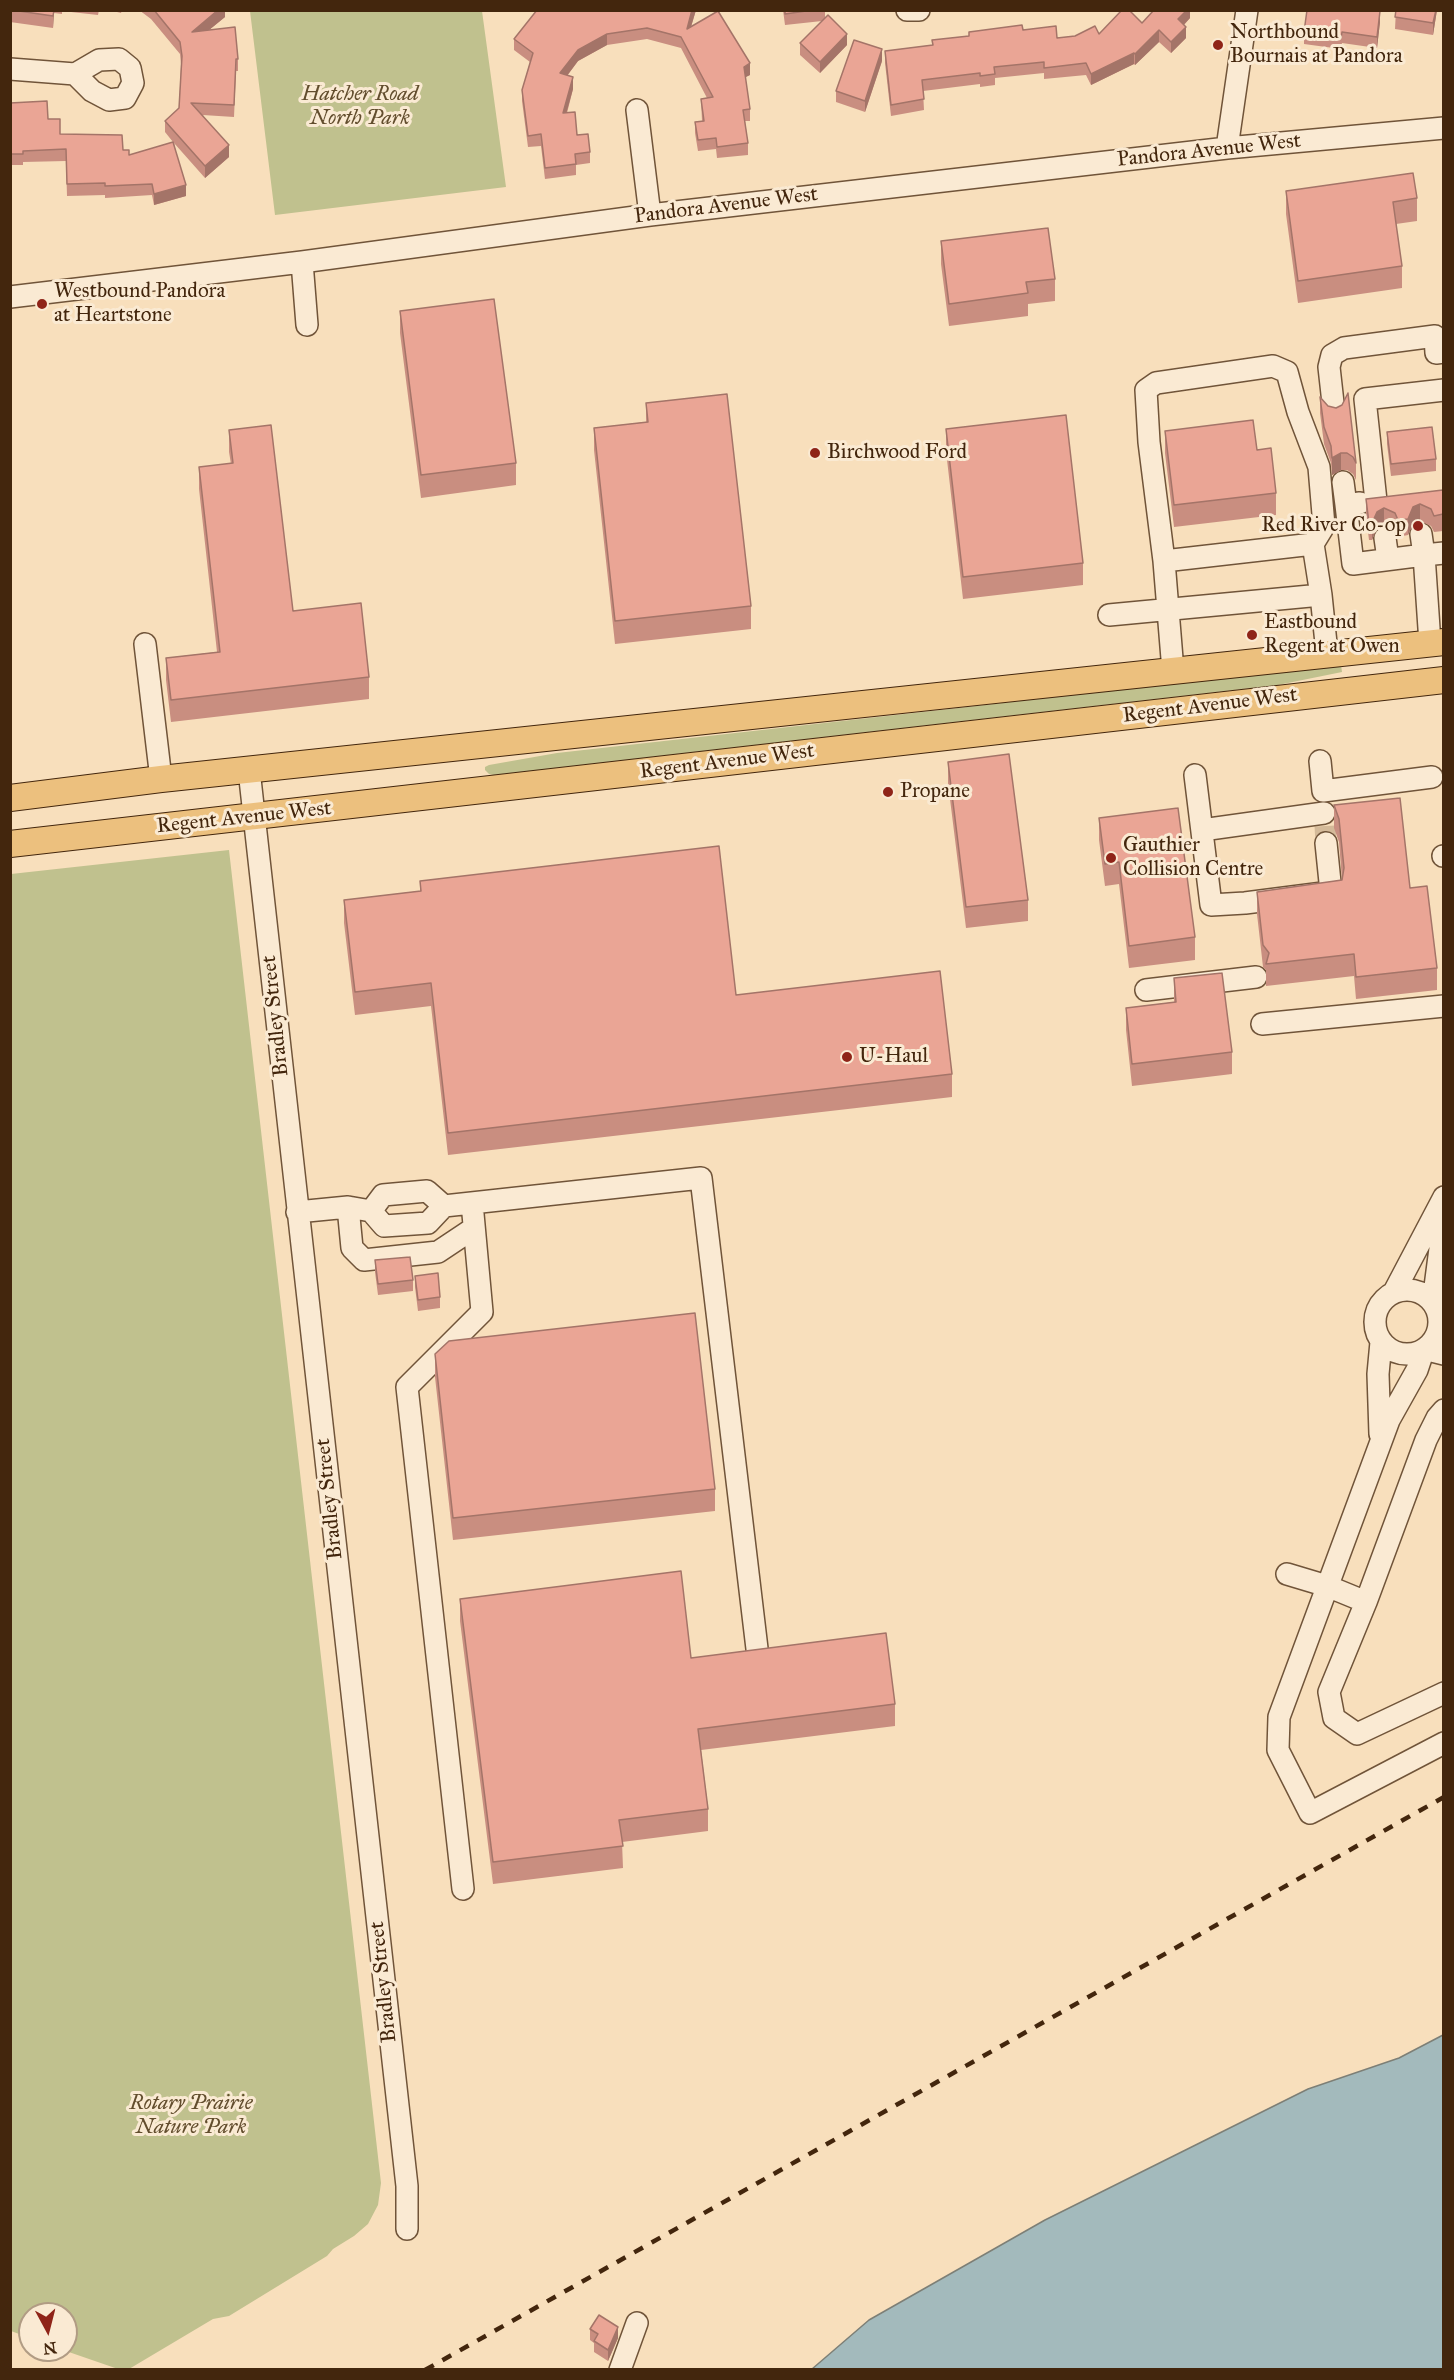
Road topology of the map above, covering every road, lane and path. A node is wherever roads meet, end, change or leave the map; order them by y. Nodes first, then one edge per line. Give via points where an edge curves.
1 (907, 10) edge
2 (919, 10) edge
3 (1247, 10) edge
4 (10, 69) edge
5 (75, 74) dead end
6 (638, 110) dead end
7 (1443, 128) edge
8 (1227, 148) junction
9 (650, 215) junction
10 (302, 262) junction
11 (10, 297) edge
12 (307, 325) dead end
13 (1443, 352) edge
14 (1443, 390) edge
15 (1334, 412) edge
16 (1343, 482) dead end
17 (1346, 505) junction
18 (1421, 534) dead end
19 (1385, 538) dead end
20 (1313, 544) junction
21 (1434, 554) edge
22 (1388, 559) junction
23 (1164, 561) junction
24 (1322, 595) junction
25 (1167, 609) junction
26 (1109, 615) dead end
27 (1437, 642) edge
28 (145, 644) dead end
29 (1327, 653) junction
30 (1173, 670) junction
31 (1443, 680) edge
32 (1320, 761) dead end
33 (249, 770) junction
34 (1195, 775) dead end
35 (1432, 777) dead end
36 (161, 779) junction
37 (1323, 791) junction
38 (10, 798) edge
39 (254, 818) junction
40 (1325, 828) junction
41 (1202, 830) junction
42 (10, 844) edge
43 (1256, 977) dead end
44 (1146, 990) dead end
45 (1443, 1006) edge
46 (1262, 1024) dead end
47 (1443, 1197) edge
48 (472, 1203) junction
49 (444, 1206) junction
50 (348, 1208) junction
51 (370, 1211) junction
52 (297, 1212) junction
53 (1443, 1218) edge
54 (474, 1228) junction
55 (1394, 1292) junction
56 (1438, 1304) edge
57 (1381, 1342) junction
58 (1434, 1352) edge
59 (1443, 1410) edge
60 (1380, 1441) junction
61 (1287, 1574) dead end
62 (1327, 1586) junction
63 (1366, 1602) junction
64 (758, 1658) edge
65 (1443, 1693) edge
66 (1443, 1743) edge
67 (463, 1889) dead end
68 (407, 2229) dead end
69 (637, 2323) dead end
70 (620, 2370) edge

1 - 2 street
3 - 8 street
4 - 5 street
6 - 9 street
7 - 8 street, Pandora Avenue West
8 - 9 street, Pandora Avenue West
9 - 10 street, Pandora Avenue West
10 - 11 street, Pandora Avenue West
10 - 12 street
13 - 15 street via 1436,353 1435,336 1344,348 1332,356 1329,367
14 - 17 street via 1365,399 1385,504
16 - 17 street
17 - 22 street via 1353,564
18 - 21 street
19 - 22 street
20 - 23 street
20 - 23 street via 1324,526 1319,467 1287,372 1273,366 1156,383 1146,390
20 - 24 street
21 - 22 street
21 - 27 street
23 - 25 street
24 - 25 street
24 - 29 street
25 - 26 street
25 - 30 street
27 - 29 main road, Regent Avenue West
28 - 36 street
29 - 30 main road, Regent Avenue West
30 - 33 main road, Regent Avenue West
31 - 39 main road, Regent Avenue West
32 - 37 street
33 - 36 main road, Regent Avenue West
33 - 39 street, Bradley Street
34 - 41 street
35 - 37 street
36 - 38 main road, Regent Avenue West
37 - 40 street
39 - 42 main road, Regent Avenue West
39 - 52 street, Bradley Street
40 - 41 street
40 - 41 street via 1331,892 1211,905
43 - 44 street
45 - 46 street
47 - 55 street
48 - 49 street
48 - 54 street
48 - 64 street via 701,1178
49 - 51 street via 427,1191 383,1196
49 - 51 street via 428,1222 384,1226
50 - 51 street
50 - 52 street
50 - 54 street via 352,1248 364,1260 438,1252
52 - 68 street, Bradley Street via 406,2174
53 - 56 street
54 - 67 street via 482,1312 407,1387
55 - 56 street via 1415,1290
55 - 57 street via 1385,1298 1375,1315
56 - 58 street
57 - 58 street via 1388,1349 1406,1354
57 - 60 street
58 - 60 street via 1418,1370
59 - 63 street via 1426,1440
60 - 62 street
61 - 62 street
62 - 63 street
62 - 66 street via 1279,1717 1278,1750 1310,1813
63 - 65 street via 1329,1692 1334,1718 1357,1734
69 - 70 street

